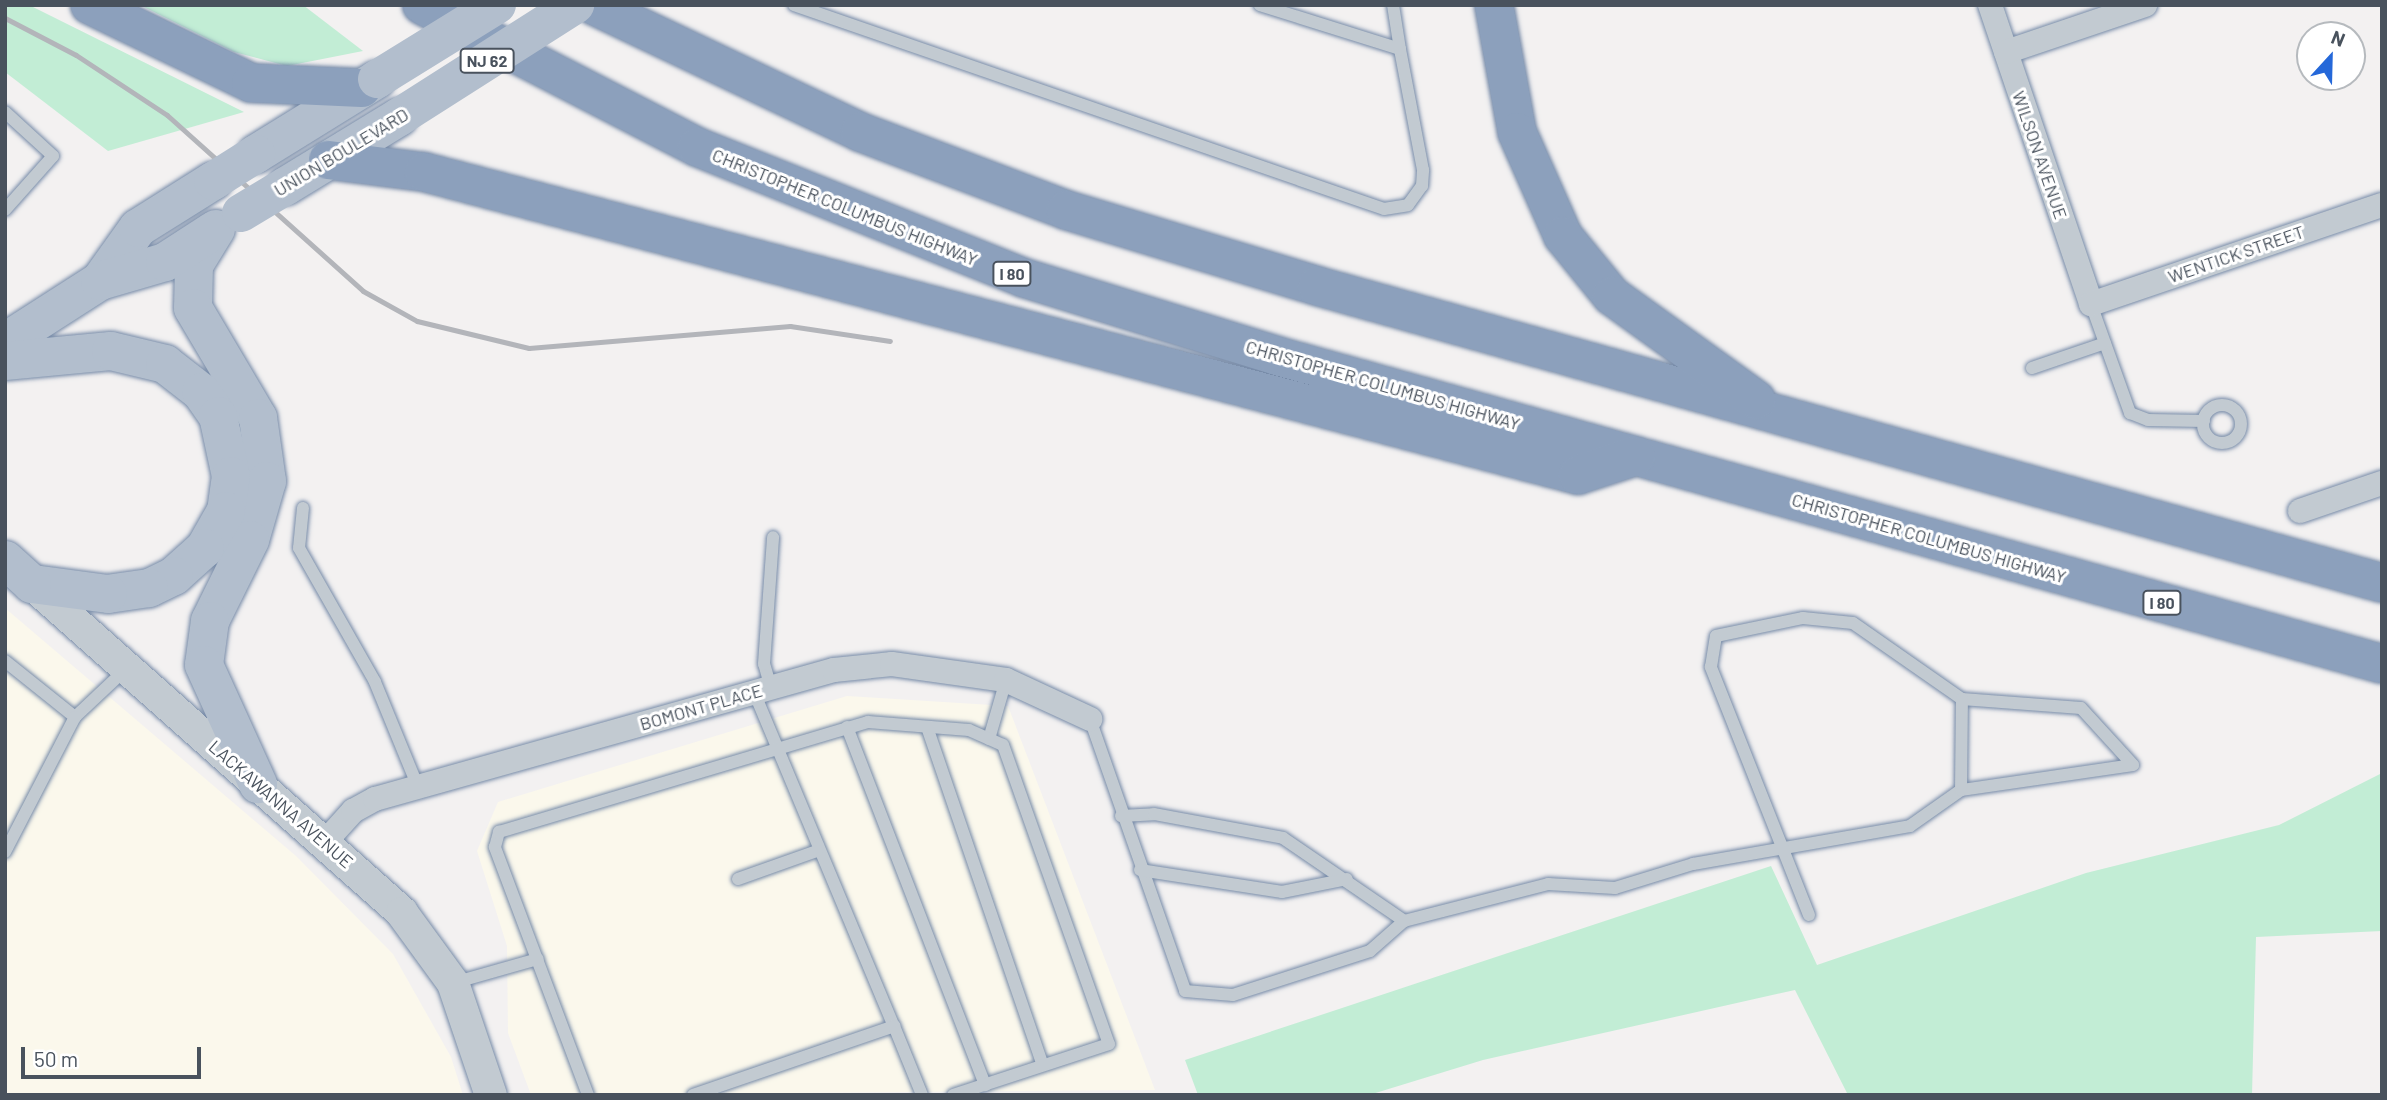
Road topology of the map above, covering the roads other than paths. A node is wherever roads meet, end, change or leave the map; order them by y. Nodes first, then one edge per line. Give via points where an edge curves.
1 (90, 5) edge
2 (422, 5) edge
3 (497, 5) edge
4 (575, 5) edge
5 (593, 5) edge
6 (794, 5) edge
7 (1260, 5) edge
8 (1393, 5) edge
9 (1494, 5) edge
10 (1990, 5) edge
11 (2144, 5) edge
12 (1400, 49) junction
13 (2006, 52) junction
14 (370, 84) junction
15 (5, 112) edge
16 (328, 160) junction
17 (2382, 205) edge
18 (5, 210) edge
19 (229, 221) junction
20 (100, 281) junction
21 (2091, 304) junction
22 (5, 342) edge
23 (2105, 343) junction
24 (5, 361) edge
25 (2032, 368) dead end
26 (1776, 414) junction
27 (2204, 421) dead end
28 (1636, 456) junction
29 (2382, 483) edge
30 (303, 508) dead end
31 (2300, 511) dead end
32 (773, 537) dead end
33 (19, 572) edge
34 (2382, 583) edge
35 (5, 661) edge
36 (2382, 664) edge
37 (127, 668) junction
38 (1006, 680) junction
39 (762, 690) junction
40 (1962, 699) junction
41 (75, 717) junction
42 (1090, 719) joint
43 (847, 727) junction
44 (927, 727) junction
45 (989, 738) junction
46 (772, 748) junction
47 (258, 784) junction
48 (418, 787) junction
49 (1961, 790) junction
50 (1121, 816) junction
51 (325, 842) junction
52 (817, 851) junction
53 (1779, 851) junction
54 (5, 852) edge
55 (1140, 870) junction
56 (738, 879) dead end
57 (1347, 879) junction
58 (1809, 915) dead end
59 (1404, 921) junction
60 (538, 959) junction
61 (453, 983) junction
62 (894, 1026) junction
63 (1043, 1065) junction
64 (985, 1085) junction
65 (698, 1094) edge
66 (491, 1095) edge
67 (588, 1095) edge
68 (922, 1095) edge
69 (953, 1095) edge

1 - 14 highway via 251,83
2 - 28 highway, CHRISTOPHER COLUMBUS HIGHWAY / I 80 via 697,147 941,248 1193,331
3 - 14 main road, UNION BOULEVARD / NJ 62, bridge
4 - 16 main road, UNION BOULEVARD / NJ 62, bridge
5 - 26 highway via 860,132 1066,210
6 - 12 lane via 1392,210 1414,200 1423,178
7 - 12 lane
8 - 12 lane
9 - 26 highway via 1517,132 1563,236 1612,296
10 - 13 street, WILSON AVENUE
11 - 13 street
13 - 21 street, WILSON AVENUE
14 - 20 main road, UNION BOULEVARD / NJ 62, bridge via 138,228
15 - 18 lane via 53,156
16 - 19 main road, UNION BOULEVARD / NJ 62, bridge
16 - 28 highway via 424,172 1578,475
17 - 21 street, WENTICK STREET
19 - 20 main road, UNION BOULEVARD / NJ 62 via 165,262
19 - 47 main road via 194,265 193,308 258,418 267,481 250,540 210,621 204,665
20 - 22 main road, UNION BOULEVARD / NJ 62
21 - 23 lane
23 - 25 lane
23 - 27 lane via 2130,413 2148,421
24 - 33 main road via 111,351 165,365 210,403 230,456 226,511 205,548 174,576 123,593
26 - 34 highway
28 - 36 highway, CHRISTOPHER COLUMBUS HIGHWAY / I 80
29 - 31 street
30 - 48 lane via 299,548 375,682
32 - 39 lane
33 - 37 street, LACKAWANNA AVENUE
35 - 41 lane
37 - 41 lane
37 - 47 street, LACKAWANNA AVENUE
38 - 39 street, BOMONT PLACE via 892,664 834,670
38 - 42 street, BOMONT PLACE
38 - 45 lane
39 - 46 lane
39 - 48 street, BOMONT PLACE
40 - 49 lane
40 - 49 lane via 2081,708 2133,765
40 - 53 lane via 1853,623 1803,618 1716,636 1711,667
41 - 54 lane via 29,817
42 - 50 lane
43 - 44 lane via 868,722
43 - 46 lane
43 - 64 lane
44 - 45 lane
44 - 63 lane
45 - 63 lane via 1003,745 1109,1044
46 - 52 lane
46 - 60 lane via 501,829 495,847
47 - 51 street, LACKAWANNA AVENUE
48 - 51 street, BOMONT PLACE via 353,811
49 - 53 lane via 1910,826
50 - 55 lane
50 - 57 lane via 1154,814 1283,838
51 - 61 street, LACKAWANNA AVENUE via 402,913
52 - 56 lane
52 - 62 lane
53 - 58 lane
53 - 59 lane via 1693,864 1615,888 1548,884
55 - 57 lane via 1282,892
55 - 59 lane via 1185,990 1233,995 1370,951
57 - 59 lane
60 - 61 lane
60 - 67 lane
61 - 66 street, LACKAWANNA AVENUE
62 - 65 lane
62 - 68 lane
63 - 64 lane
64 - 69 lane

